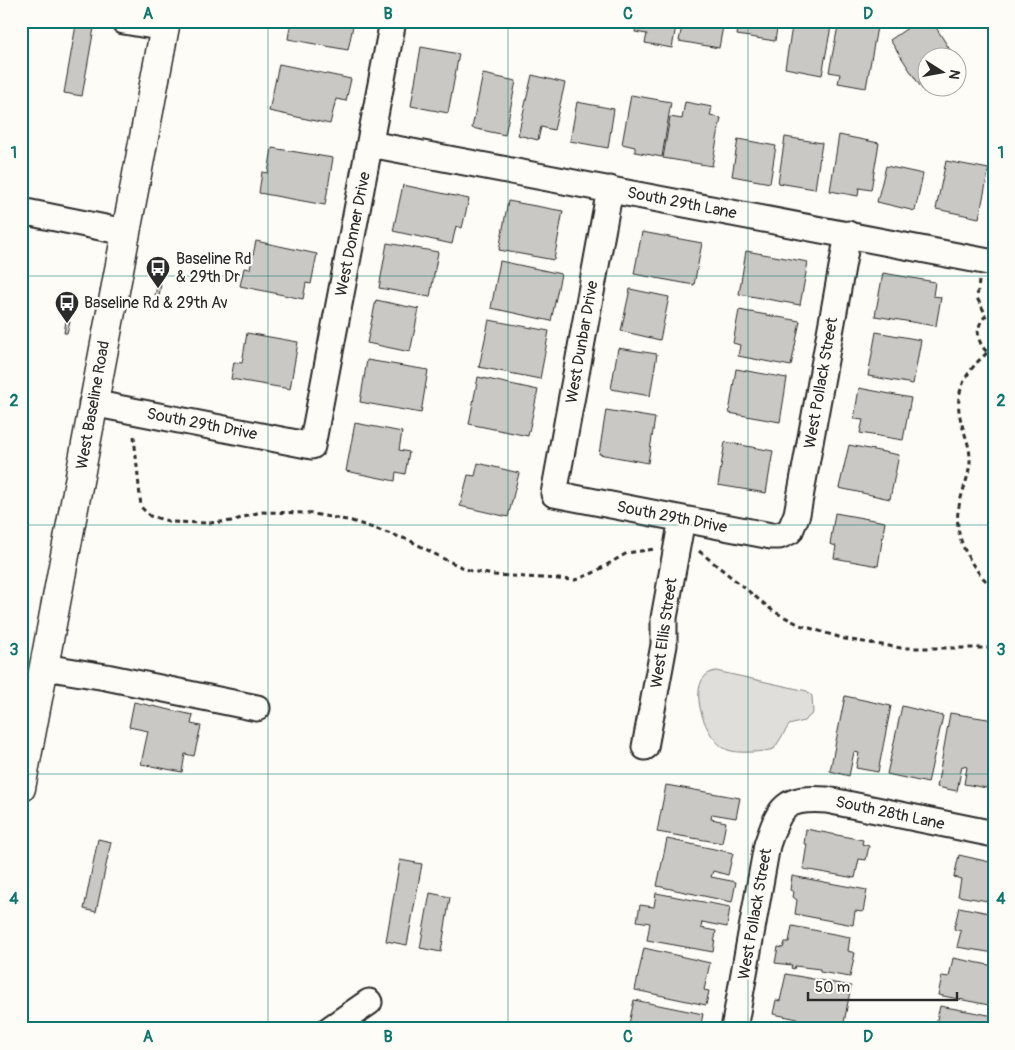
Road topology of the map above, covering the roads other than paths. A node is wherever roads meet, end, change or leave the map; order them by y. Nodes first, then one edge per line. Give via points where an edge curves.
1 (124, 21) edge
2 (394, 21) edge
3 (166, 24) edge
4 (370, 144) junction
5 (610, 189) junction
6 (21, 211) edge
7 (125, 232) junction
8 (848, 234) junction
9 (990, 262) edge
10 (92, 403) junction
11 (312, 446) joint
12 (554, 494) joint
13 (682, 519) junction
14 (790, 531) joint
15 (44, 667) junction
16 (257, 708) dead end
17 (645, 748) dead end
18 (21, 788) edge
19 (787, 804) joint
20 (994, 834) edge
21 (369, 1002) dead end
22 (330, 1029) edge
23 (734, 1029) edge

1 - 3 street
2 - 4 street, West Donner Drive
3 - 7 main road, West Baseline Road
4 - 5 street, South 29th Lane
4 - 11 street, West Donner Drive
5 - 8 street, South 29th Lane
5 - 12 street, West Dunbar Drive
6 - 7 street
7 - 10 main road, West Baseline Road
8 - 9 street, South 29th Lane
8 - 14 street, West Pollack Street via 798,514
10 - 11 street, South 29th Drive
10 - 15 main road, West Baseline Road
12 - 13 street, South 29th Drive
13 - 14 street, South 29th Drive via 771,536
13 - 17 street, West Ellis Street
15 - 16 street
15 - 18 main road, West Baseline Road
19 - 20 street, South 28th Lane via 807,799 827,800
19 - 23 street, West Pollack Street via 776,817 767,846
21 - 22 street

